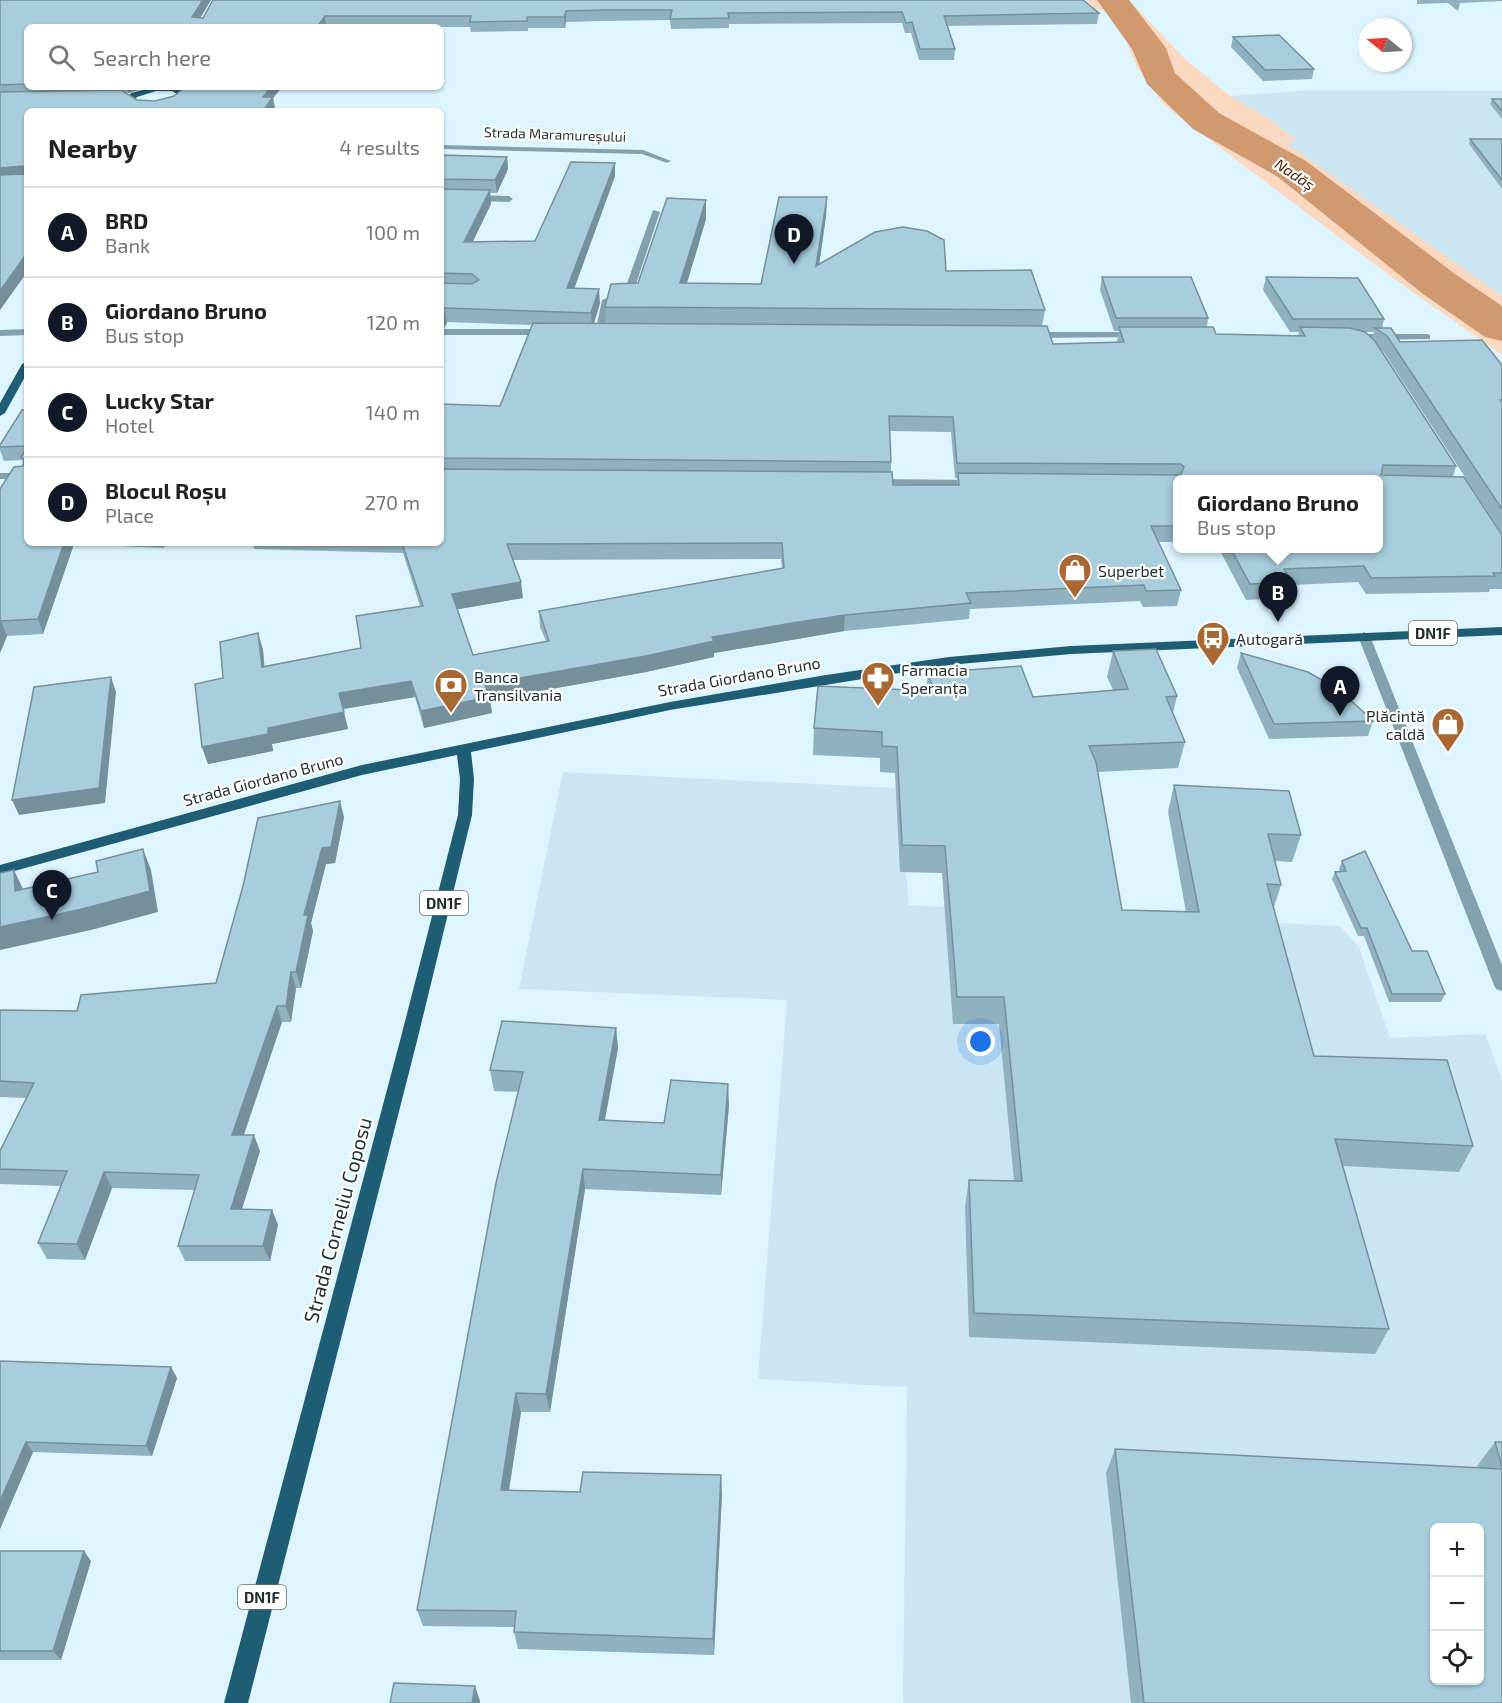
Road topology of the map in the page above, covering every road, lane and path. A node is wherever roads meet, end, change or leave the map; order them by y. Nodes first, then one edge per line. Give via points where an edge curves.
1 (153, 90) edge
2 (174, 90) edge
3 (150, 108) edge
4 (158, 108) edge
5 (444, 147) edge
6 (667, 161) dead end
7 (444, 197) edge
8 (510, 199) dead end
9 (657, 212) dead end
10 (24, 332) edge
11 (444, 332) edge
12 (564, 332) edge
13 (586, 332) edge
14 (598, 332) junction
15 (610, 332) edge
16 (0, 333) edge
17 (1018, 335) edge
18 (1150, 336) edge
19 (1427, 337) dead end
20 (1370, 348) edge
21 (24, 369) edge
22 (0, 413) edge
23 (0, 476) edge
24 (24, 476) edge
25 (857, 482) edge
26 (987, 483) edge
27 (1502, 631) edge
28 (1364, 636) junction
29 (463, 748) junction
30 (0, 870) edge
31 (1502, 985) edge
32 (236, 1703) edge

1 - 3 main road via 128,98 133,104
2 - 4 main road via 185,96
5 - 6 street, Strada Maramureșului via 643,152
7 - 8 street
9 - 14 street via 628,293 607,300
10 - 16 street
11 - 12 street
13 - 14 street
14 - 15 street
17 - 18 street
19 - 20 street via 1340,337
21 - 22 main road
23 - 24 street
25 - 26 street
27 - 28 main road, Strada Giordano Bruno / DN1F
28 - 29 main road, Strada Giordano Bruno / DN1F via 1071,650 949,661 670,706
28 - 31 street
29 - 30 main road, Strada Giordano Bruno via 362,770
29 - 32 main road, Strada Corneliu Coposu / DN1F via 467,779 465,815 455,860 407,1058 317,1383

